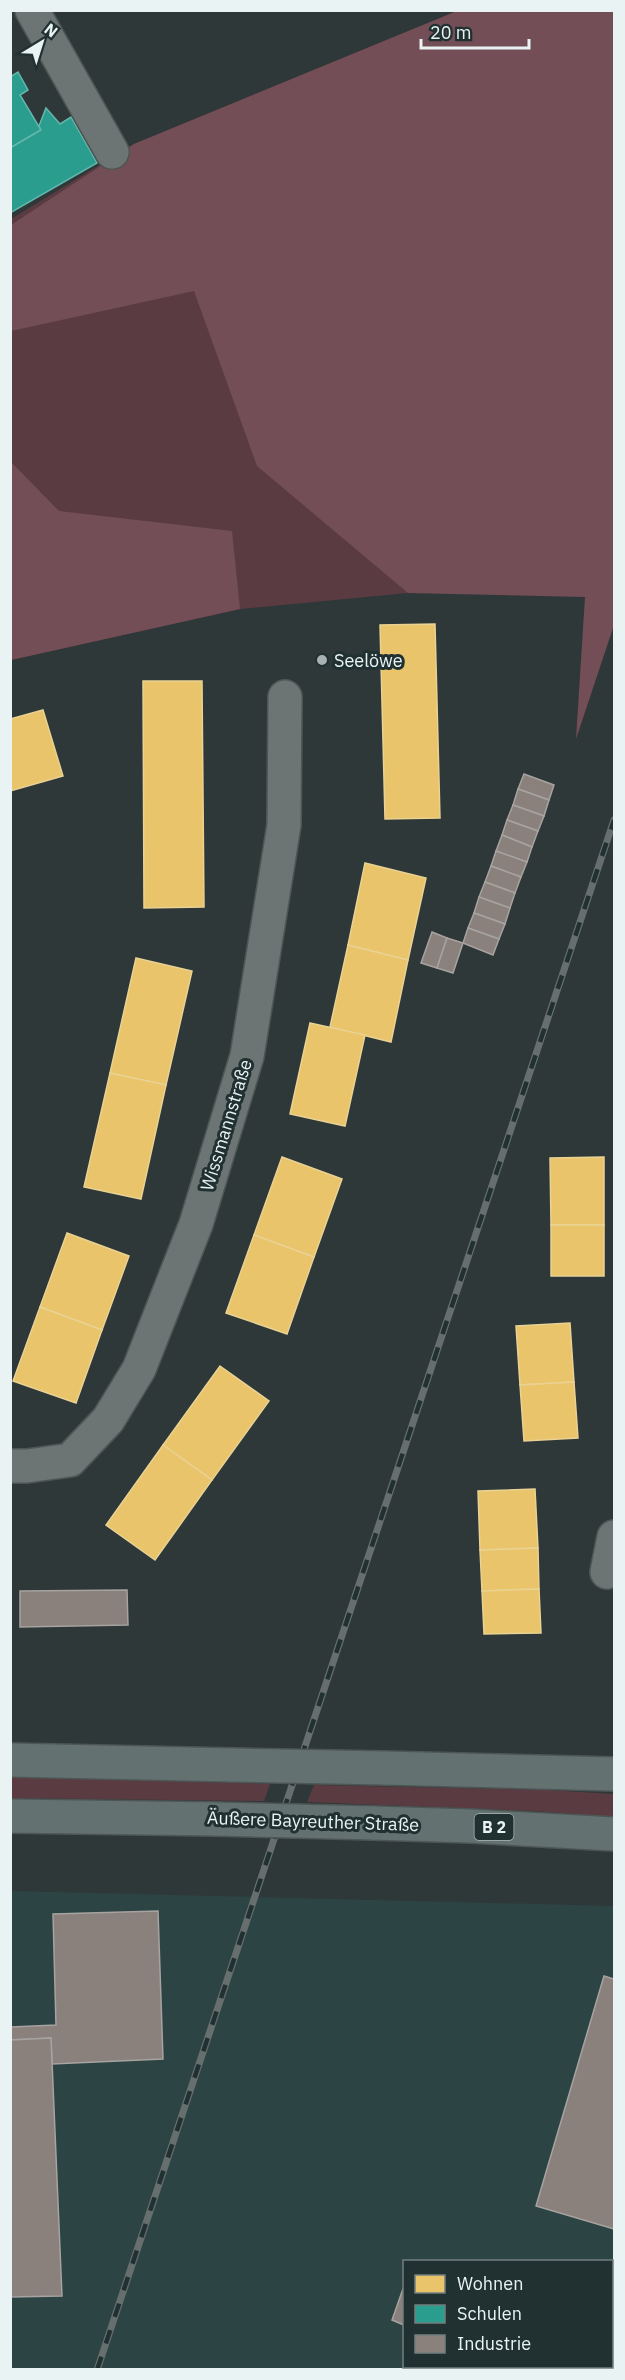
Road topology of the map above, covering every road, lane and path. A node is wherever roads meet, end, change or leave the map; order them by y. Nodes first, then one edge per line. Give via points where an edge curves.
1 (32, 10) edge
2 (112, 152) dead end
3 (285, 697) dead end
4 (10, 1466) edge
5 (615, 1537) edge
6 (607, 1572) dead end
7 (10, 1760) edge
8 (615, 1774) edge
9 (10, 1816) edge
10 (615, 1834) edge

1 - 2 street
3 - 4 street, Wissmannstraße via 284,825 247,1056 196,1224 139,1370 108,1420 70,1460
5 - 6 street
7 - 8 main road, bridge
9 - 10 main road, Äußere Bayreuther Straße / B 2, bridge via 373,1823

